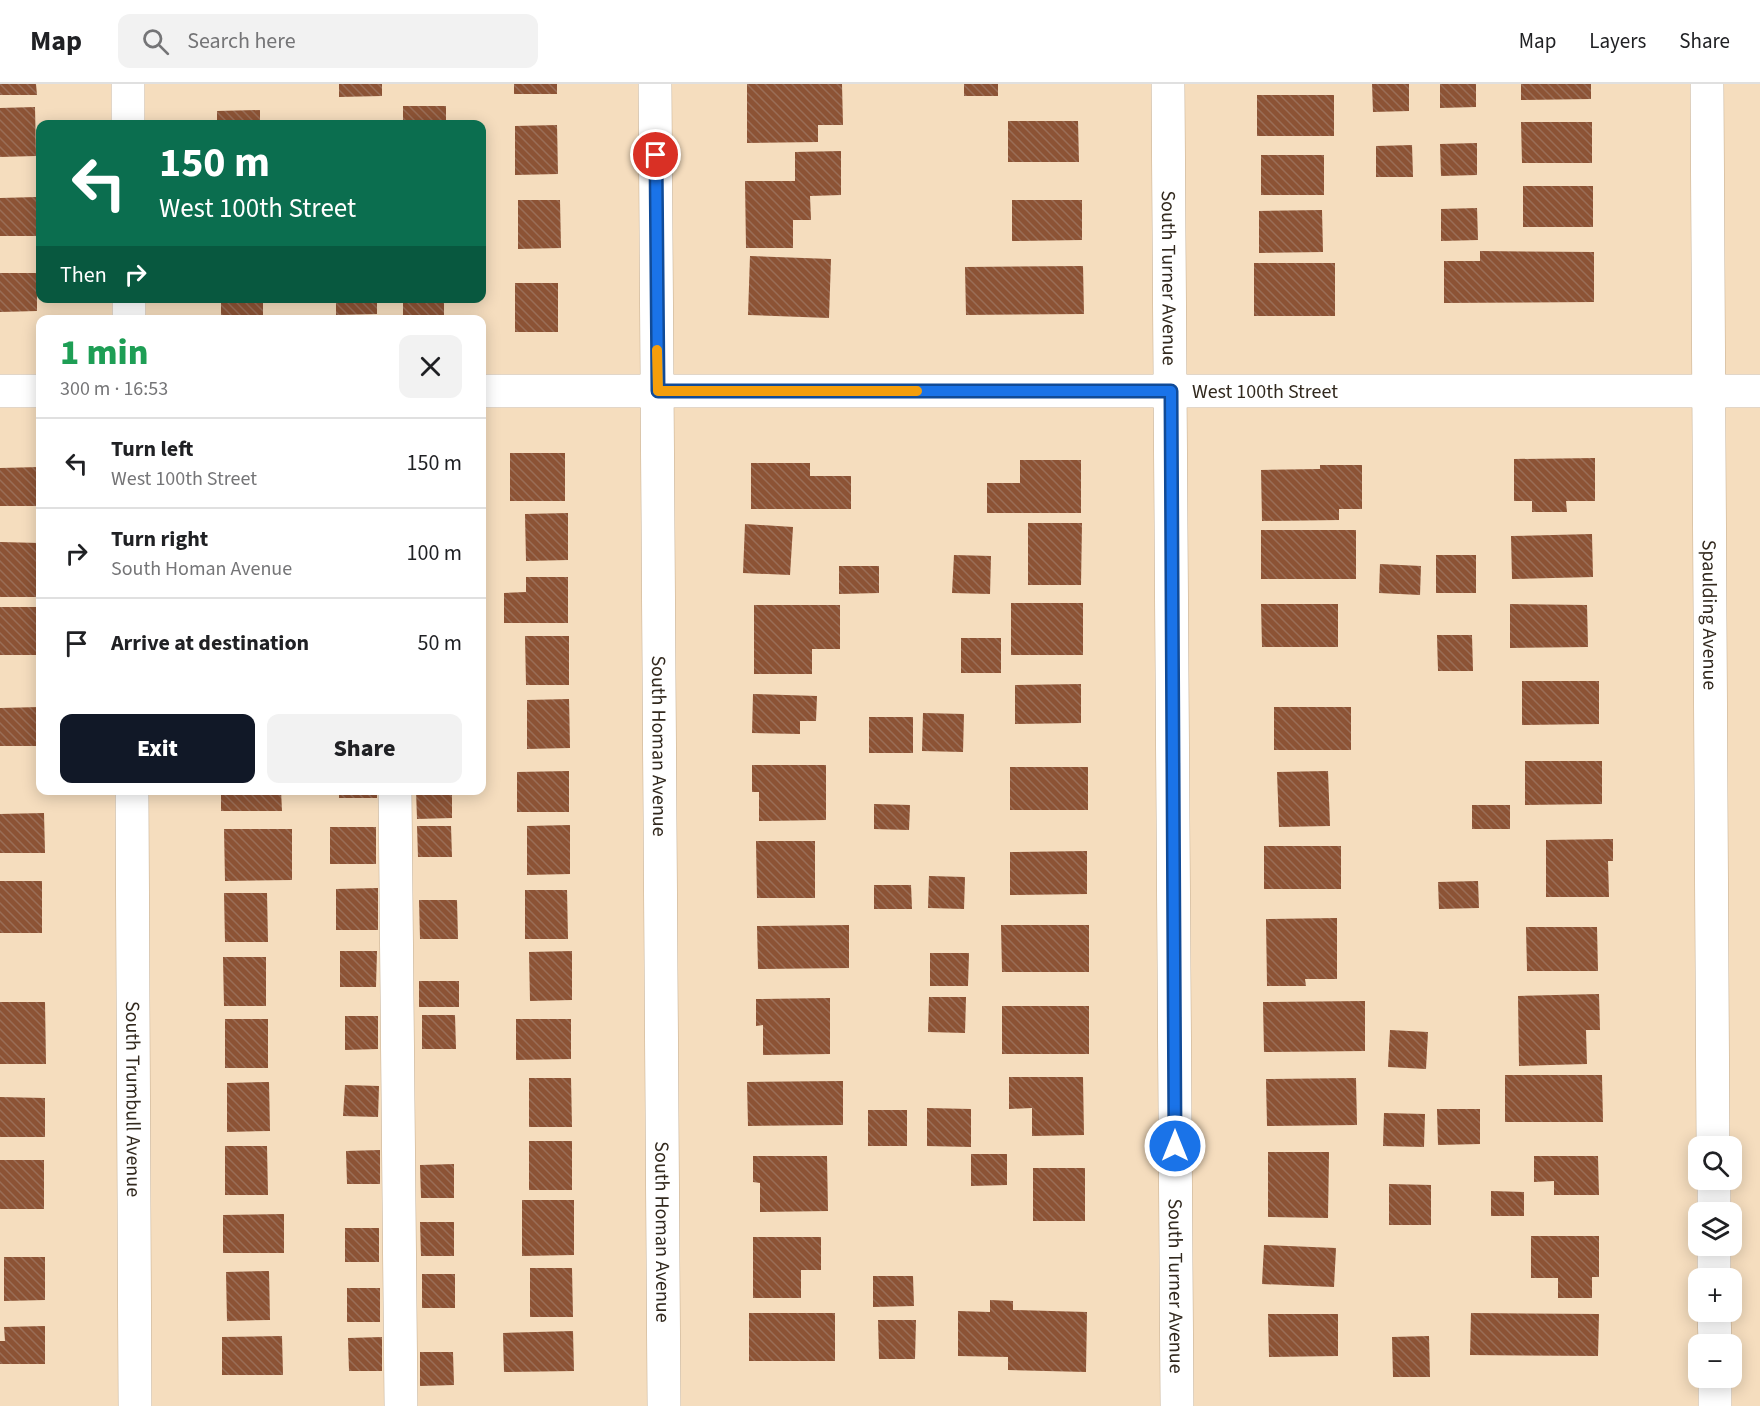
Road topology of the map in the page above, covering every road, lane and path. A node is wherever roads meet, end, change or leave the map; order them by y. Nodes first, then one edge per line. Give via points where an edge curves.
1 (128, 84) edge
2 (655, 84) edge
3 (1168, 84) edge
4 (1707, 84) edge
5 (128, 120) edge
6 (0, 391) edge
7 (36, 391) edge
8 (486, 391) edge
9 (658, 391) junction
10 (1171, 391) junction
11 (1708, 391) junction
12 (1760, 391) edge
13 (132, 795) edge
14 (395, 795) edge
15 (1713, 1136) edge
16 (1715, 1388) edge
17 (135, 1406) edge
18 (400, 1406) edge
19 (664, 1406) edge
20 (1177, 1406) edge
21 (1715, 1406) edge

1 - 5 street
2 - 9 street, South Homan Avenue
3 - 10 street, South Turner Avenue
4 - 11 street, Spaulding Avenue
6 - 7 street
8 - 9 street, West 100th Street
9 - 10 street, West 100th Street
9 - 19 street, South Homan Avenue
10 - 11 street, West 100th Street
10 - 20 street, South Turner Avenue
11 - 12 street, West 100th Street
11 - 15 street, Spaulding Avenue
13 - 17 street, South Trumbull Avenue
14 - 18 street
16 - 21 street

